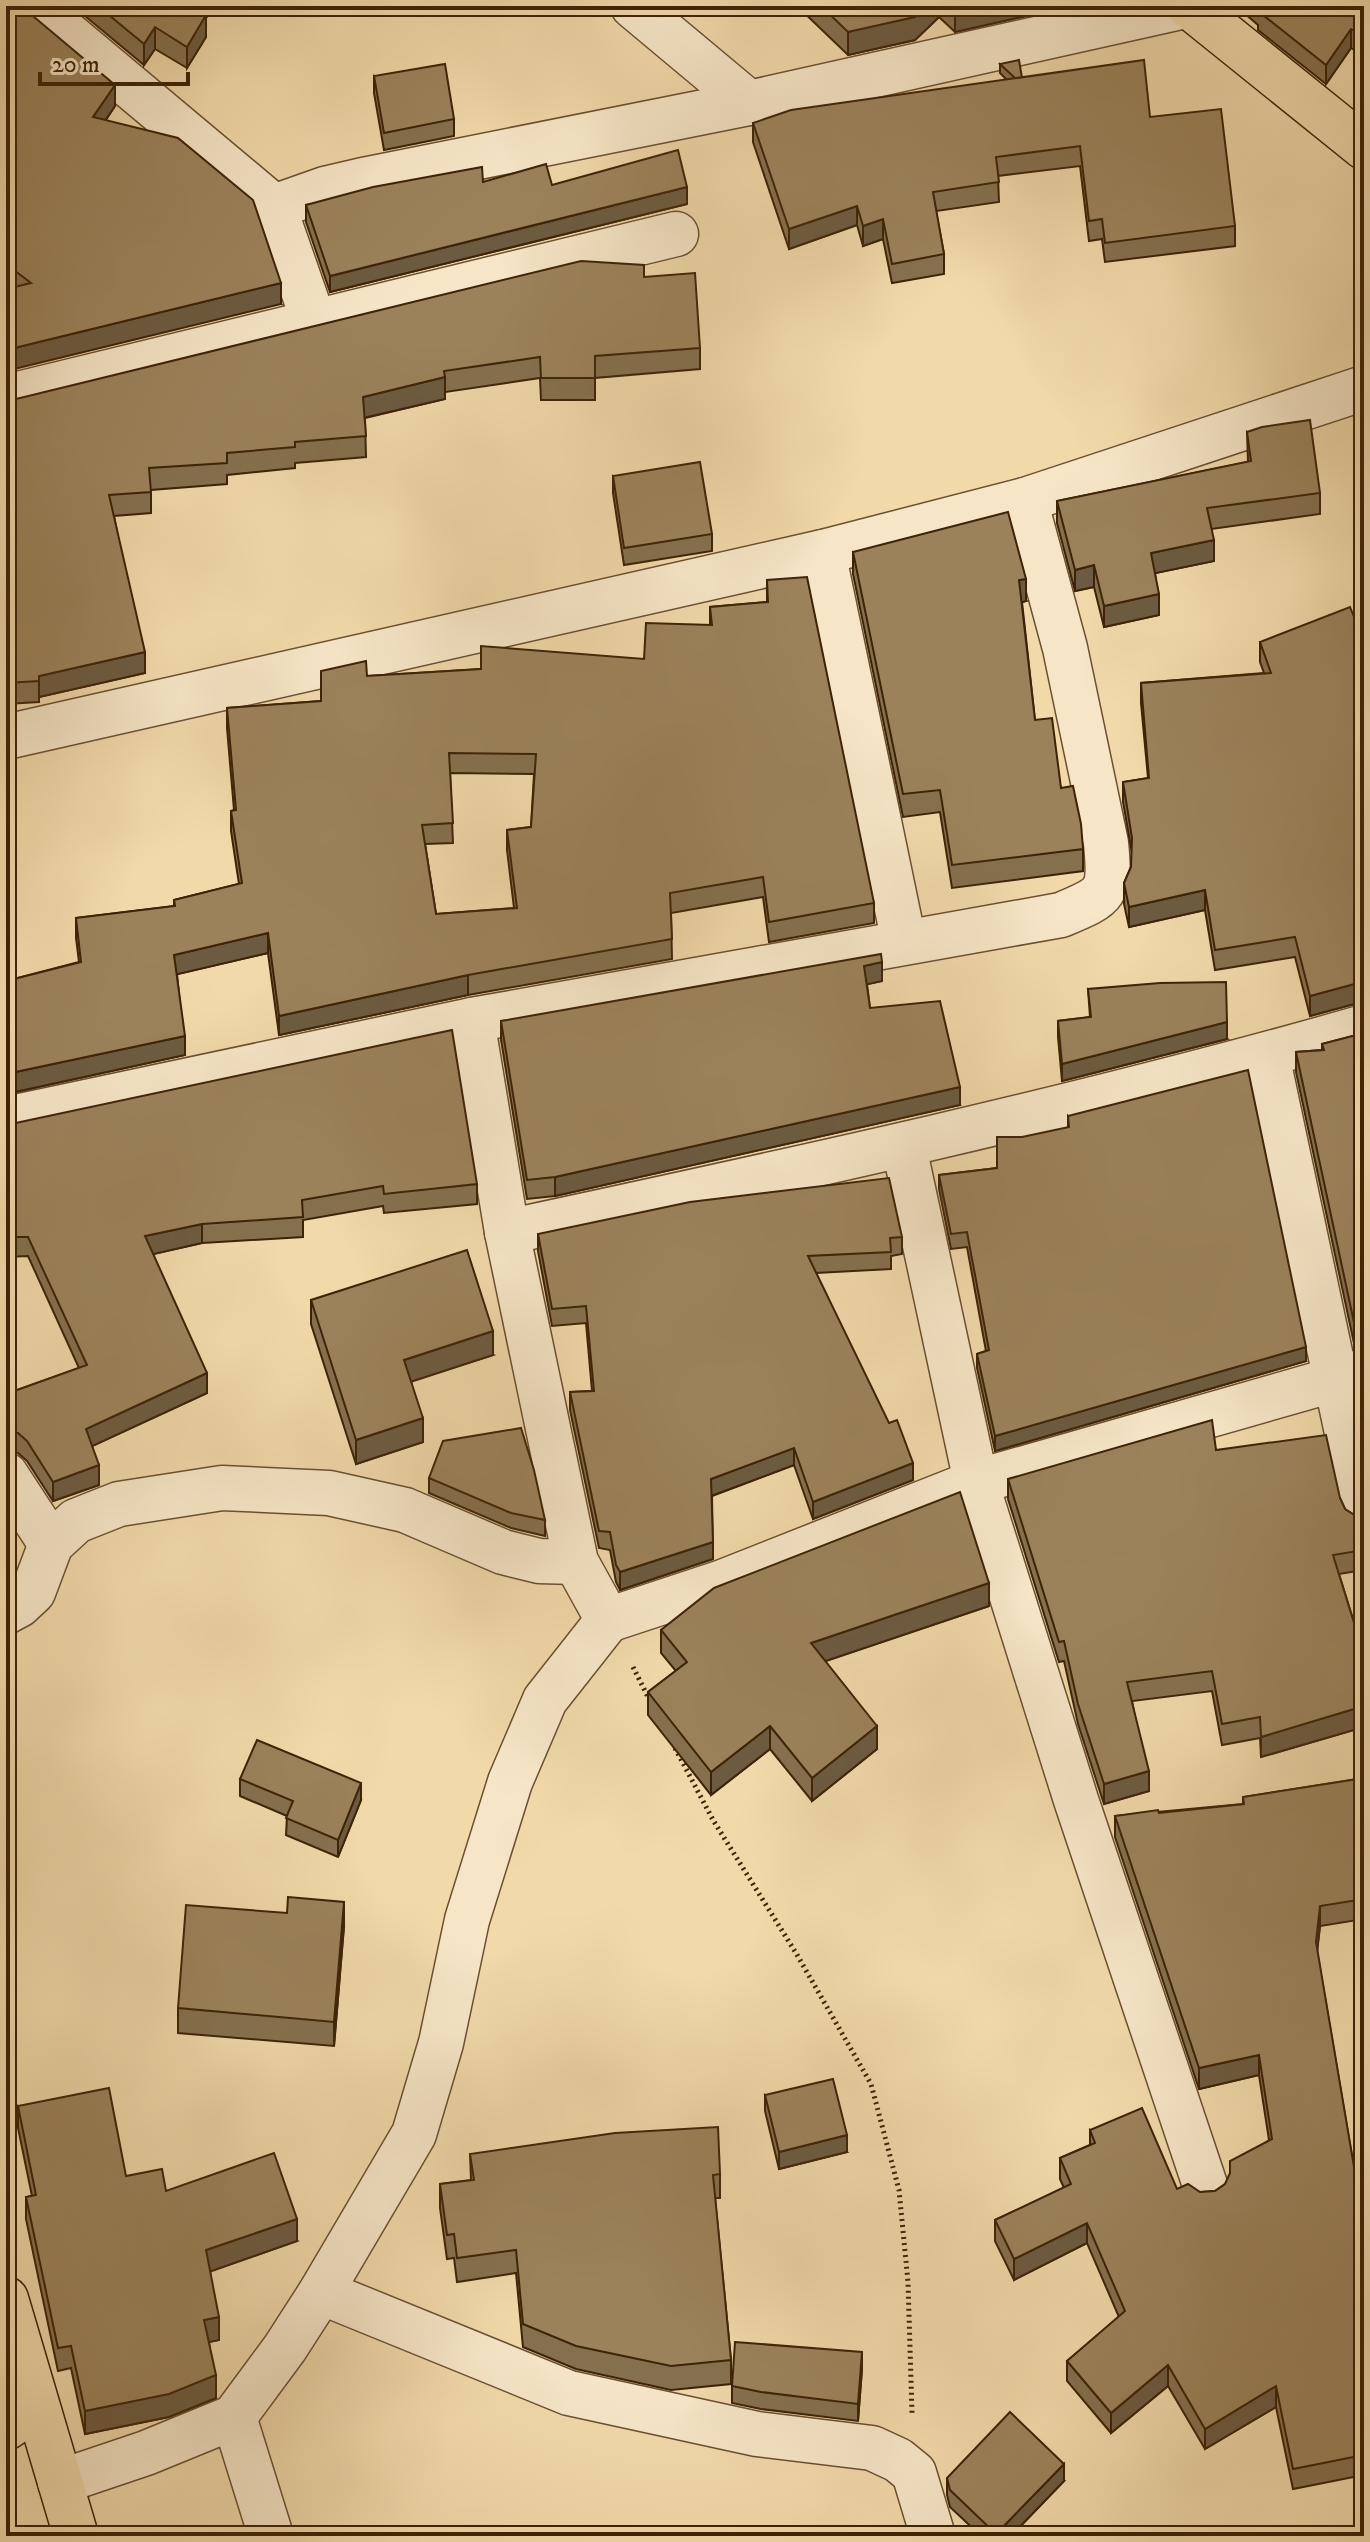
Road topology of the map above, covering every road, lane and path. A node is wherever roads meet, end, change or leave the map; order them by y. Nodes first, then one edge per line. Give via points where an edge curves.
1 (34, 6) edge
2 (633, 6) edge
3 (1187, 6) edge
4 (749, 103) junction
5 (1364, 147) edge
6 (274, 207) junction
7 (676, 234) dead end
8 (314, 322) junction
9 (1364, 388) edge
10 (6, 397) edge
11 (1025, 500) junction
12 (823, 552) junction
13 (6, 737) edge
14 (904, 942) junction
15 (472, 1020) junction
16 (1364, 1027) edge
17 (1267, 1055) junction
18 (6, 1119) edge
19 (904, 1147) junction
20 (507, 1232) junction
21 (1350, 1375) edge
22 (6, 1475) edge
23 (976, 1482) junction
24 (1364, 1513) edge
25 (51, 1544) junction
26 (576, 1562) junction
27 (6, 1612) edge
28 (608, 1620) junction
29 (657, 1713) edge
30 (671, 1740) edge
31 (1206, 2188) edge
32 (321, 2292) junction
33 (6, 2299) edge
34 (234, 2417) junction
35 (21, 2418) edge
36 (914, 2473) junction
37 (60, 2482) junction
38 (76, 2536) edge
39 (271, 2536) edge
40 (933, 2536) edge

1 - 6 street
2 - 4 street
3 - 4 street
3 - 5 main road
4 - 6 street via 368,179
6 - 8 street
7 - 8 street
8 - 10 street
9 - 11 street
11 - 12 street
11 - 14 street via 1065,648 1109,874 1104,892 1093,902 1061,915
12 - 13 street
12 - 14 street
14 - 15 street
15 - 18 street
15 - 20 street
16 - 17 street
17 - 19 street
17 - 21 street
19 - 20 street
19 - 23 street
20 - 26 street
21 - 23 street
21 - 24 street
22 - 25 street
23 - 28 street via 720,1583
23 - 31 street
25 - 26 street via 76,1521 119,1504 222,1488 329,1493 405,1510 503,1552 539,1561
25 - 27 street via 33,1592
26 - 28 street
28 - 29 path
28 - 32 street via 545,1700 510,1782 467,1920 441,2043 414,2134
30 - 36 path via 871,2084 899,2190 908,2282
32 - 34 street
32 - 36 street via 569,2393 757,2434 872,2448
33 - 35 main road
34 - 37 street
34 - 39 street
35 - 37 main road
36 - 40 street
37 - 38 main road

